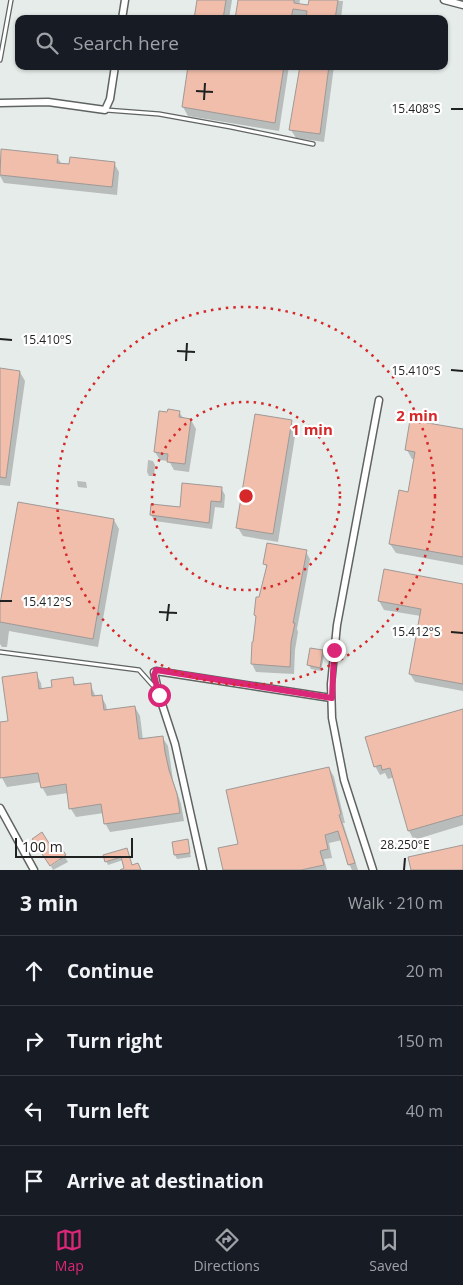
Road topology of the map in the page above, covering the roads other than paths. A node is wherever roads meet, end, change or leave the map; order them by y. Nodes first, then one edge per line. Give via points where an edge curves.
1 (11, 0) edge
2 (125, 0) edge
3 (444, 0) edge
4 (463, 5) edge
5 (123, 15) edge
6 (0, 60) edge
7 (114, 70) edge
8 (0, 103) edge
9 (105, 110) junction
10 (313, 144) dead end
11 (379, 400) dead end
12 (0, 652) edge
13 (158, 691) junction
14 (332, 698) junction
15 (0, 808) edge
16 (34, 870) edge
17 (203, 870) edge
18 (373, 870) edge

1 - 6 lane
2 - 5 street
3 - 4 street
7 - 9 street
8 - 9 street via 48,102
9 - 10 lane via 159,114
11 - 14 street via 337,625
12 - 13 lane via 139,670
13 - 14 street via 156,670
13 - 17 street via 175,744
14 - 18 street via 332,718 344,780
15 - 16 street

